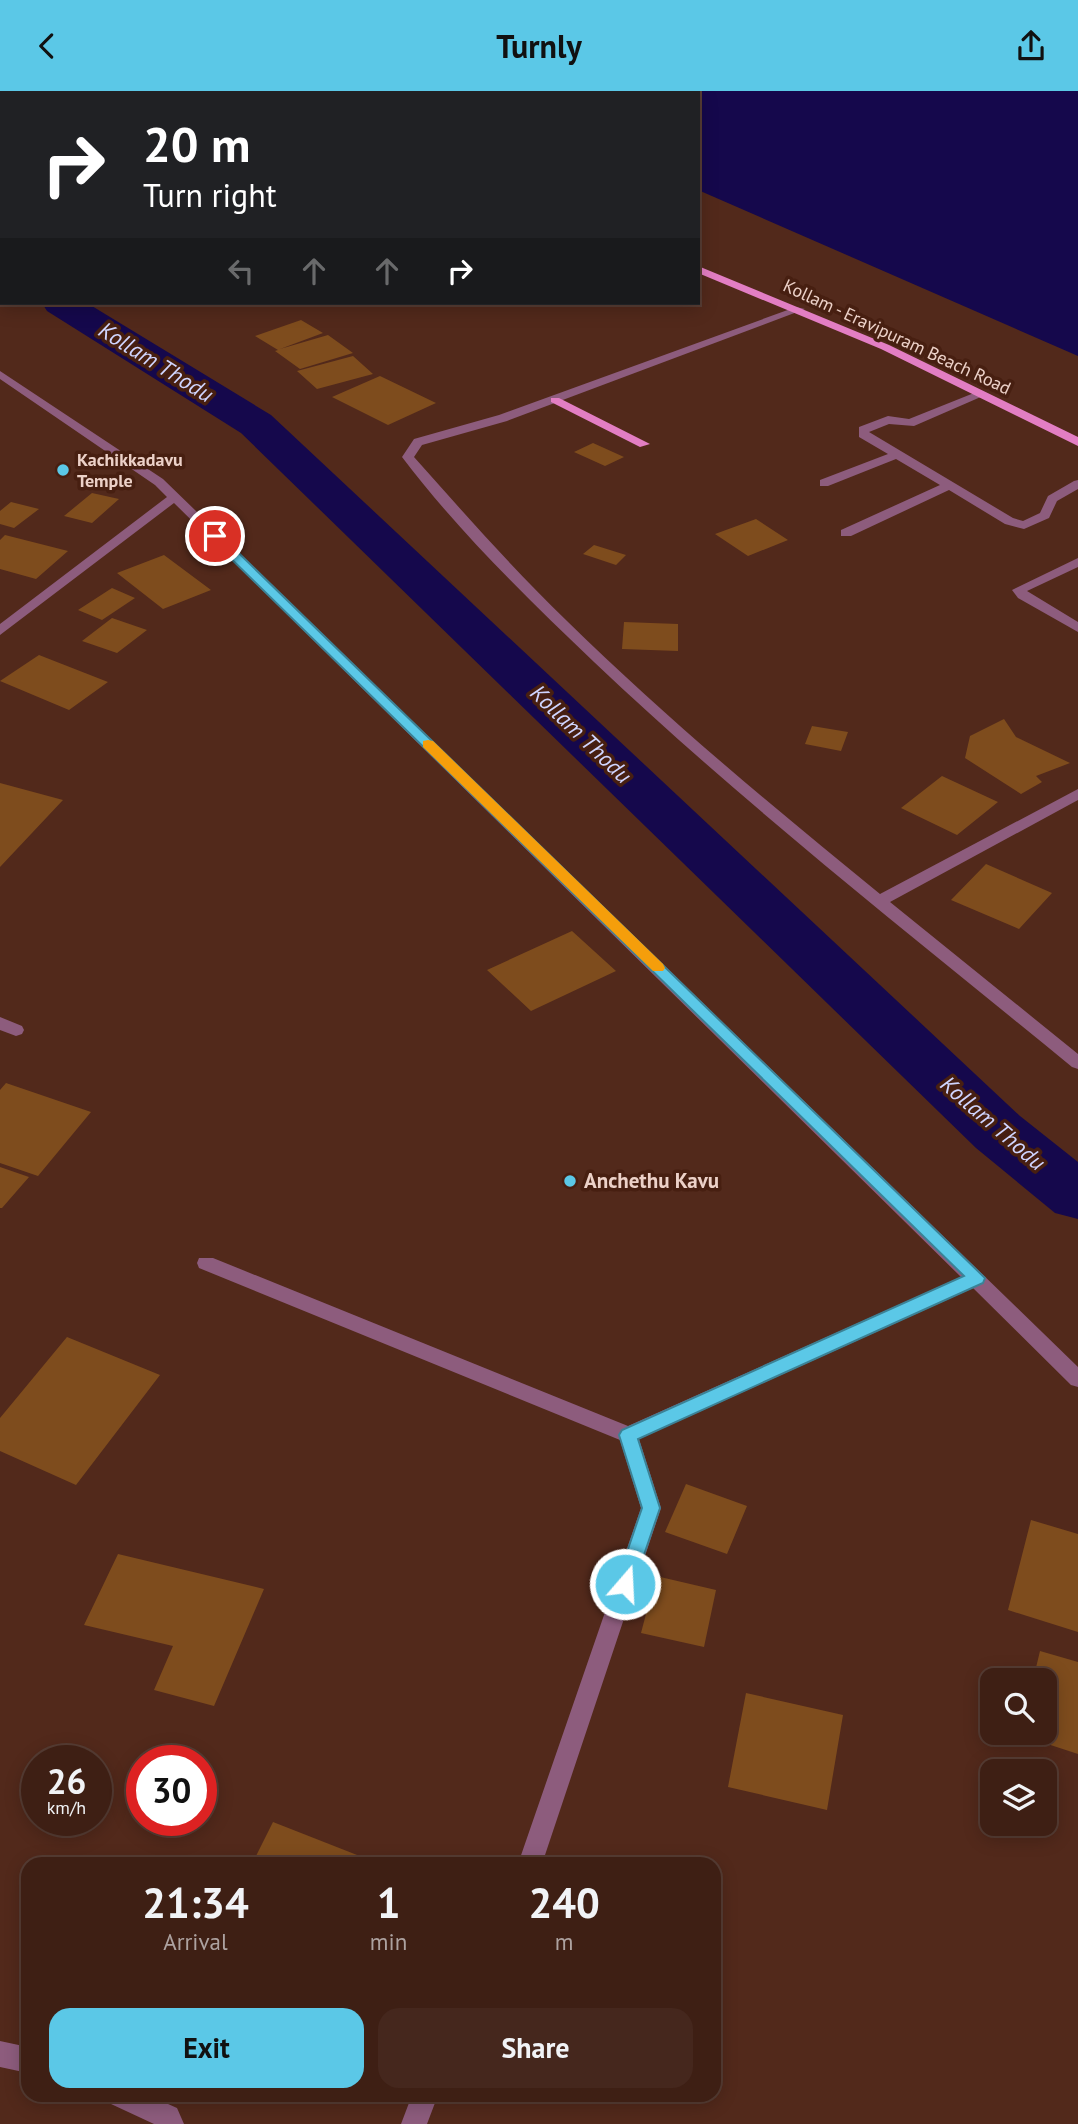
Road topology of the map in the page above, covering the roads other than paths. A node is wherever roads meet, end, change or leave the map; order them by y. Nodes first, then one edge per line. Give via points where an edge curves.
1 (700, 270) edge
2 (800, 309) junction
3 (0, 374) edge
4 (979, 394) junction
5 (555, 400) junction
6 (1078, 442) edge
7 (645, 443) dead end
8 (896, 455) junction
9 (824, 483) dead end
10 (1078, 484) edge
11 (948, 485) junction
12 (175, 497) junction
13 (846, 533) dead end
14 (1078, 562) edge
15 (1078, 628) edge
16 (0, 631) edge
17 (1078, 794) edge
18 (880, 901) junction
19 (0, 1023) edge
20 (16, 1030) dead end
21 (1078, 1062) edge
22 (206, 1263) dead end
23 (977, 1278) junction
24 (1078, 1379) edge
25 (628, 1435) junction
26 (532, 1857) edge
27 (0, 2054) edge
28 (21, 2058) edge
29 (135, 2102) edge
30 (422, 2102) edge
31 (172, 2124) edge
32 (414, 2124) edge

1 - 2 main road, Kollam - Eravipuram Beach Road
2 - 4 main road, Kollam - Eravipuram Beach Road
2 - 5 street
3 - 12 street
4 - 6 main road, Kollam - Eravipuram Beach Road
4 - 8 street via 910,423 888,420 863,430
5 - 7 main road
5 - 18 street via 418,442 408,457 533,596 680,736
8 - 9 street
8 - 11 street
10 - 11 street via 1052,499 1045,515 1024,524 1009,521
11 - 13 street
12 - 16 street
12 - 23 street
14 - 15 street via 1019,590
17 - 18 street
18 - 21 street
19 - 20 street
22 - 25 street
23 - 24 street
23 - 25 street
25 - 26 street via 651,1508
27 - 28 street
29 - 31 street via 168,2117
30 - 32 street

